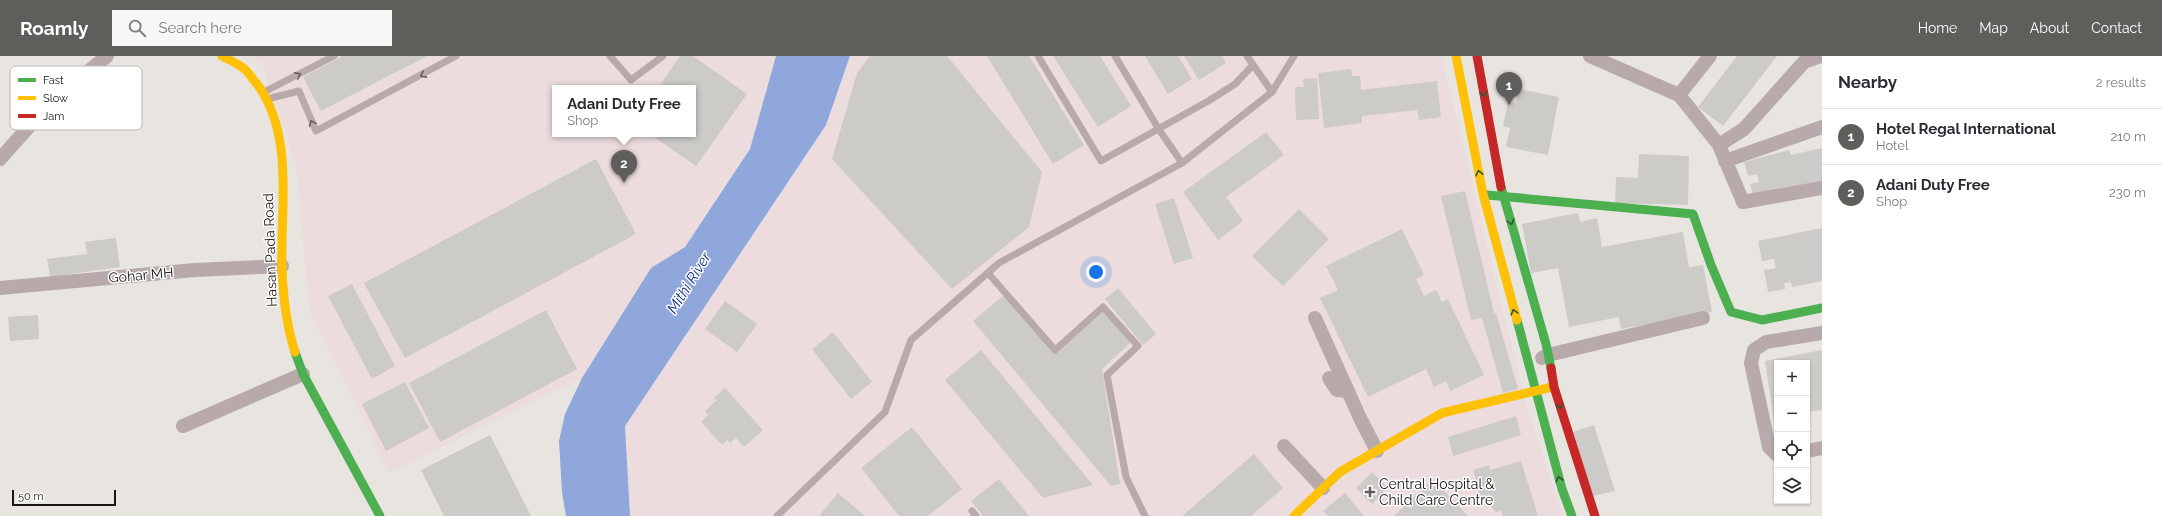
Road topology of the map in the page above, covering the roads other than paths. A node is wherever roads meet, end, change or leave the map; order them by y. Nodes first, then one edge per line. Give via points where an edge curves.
1 (107, 56) edge
2 (222, 56) edge
3 (334, 56) edge
4 (456, 56) edge
5 (610, 56) edge
6 (663, 56) edge
7 (1038, 56) edge
8 (1115, 56) edge
9 (1247, 56) edge
10 (1294, 56) edge
11 (1456, 56) edge
12 (1477, 56) edge
13 (1590, 56) edge
14 (1710, 56) edge
15 (1821, 56) edge
16 (1253, 65) junction
17 (94, 66) edge
18 (1272, 92) junction
19 (1679, 95) junction
20 (265, 96) junction
21 (1158, 128) junction
22 (1822, 128) edge
23 (26, 130) edge
24 (1719, 145) junction
25 (0, 159) edge
26 (1726, 161) junction
27 (1182, 163) junction
28 (1822, 188) edge
29 (1484, 194) junction
30 (1503, 195) junction
31 (282, 266) junction
32 (988, 273) junction
33 (0, 288) edge
34 (1822, 308) edge
35 (1315, 318) dead end
36 (1703, 318) dead end
37 (1762, 320) junction
38 (1822, 332) edge
39 (1766, 342) junction
40 (1547, 349) junction
41 (1530, 367) junction
42 (303, 374) junction
43 (1329, 378) dead end
44 (1554, 387) junction
45 (1348, 391) junction
46 (1536, 391) junction
47 (183, 426) dead end
48 (1284, 446) dead end
49 (1822, 448) edge
50 (1810, 450) edge
51 (1377, 451) junction
52 (1774, 452) edge
53 (1323, 488) junction
54 (380, 516) edge
55 (777, 516) edge
56 (1145, 516) edge
57 (1294, 516) edge
58 (1572, 516) edge
59 (1595, 516) edge

1 - 17 street
2 - 20 street, Hasan Pada Road via 245,68
20 -> 3 lane
4 -> 20 lane via 316,132 299,91
5 - 6 lane via 631,80
7 - 21 lane via 1101,161
8 - 21 lane
9 - 16 lane
10 - 18 lane
29 -> 11 street
12 -> 30 street
13 - 19 street
14 - 19 street
15 - 24 street via 1804,62 1744,129
16 - 18 lane
16 - 21 lane via 1235,84 1183,117
18 - 27 lane
19 - 24 street
20 - 31 street, Hasan Pada Road via 281,147
21 - 27 lane
22 - 26 street
23 - 25 street
24 - 26 street
26 - 28 street via 1743,202
27 - 32 lane via 999,263
29 - 30 street
41 -> 29 street
30 - 37 street via 1694,214 1711,265 1731,312
30 -> 40 street
31 - 33 street, Gohar MH via 195,270
31 - 42 street, Hasan Pada Road via 283,295 293,349
32 - 55 lane via 911,340 885,412
32 - 56 lane via 1055,350 1104,307 1138,346 1107,375 1126,476
34 - 37 street
35 - 45 street
36 - 40 street
37 - 39 street
38 - 39 street
39 - 52 street via 1754,350 1750,363 1768,447
40 - 41 street
40 - 44 street
41 - 46 street
42 - 47 street
42 - 54 street, Hasan Pada Road
43 - 45 street via 1336,390
44 - 46 street
44 -> 59 street
45 - 51 street
46 - 51 street via 1442,413
58 -> 46 street via 1562,489
48 - 53 street
49 - 50 street
51 - 53 street via 1340,472
53 - 57 street

